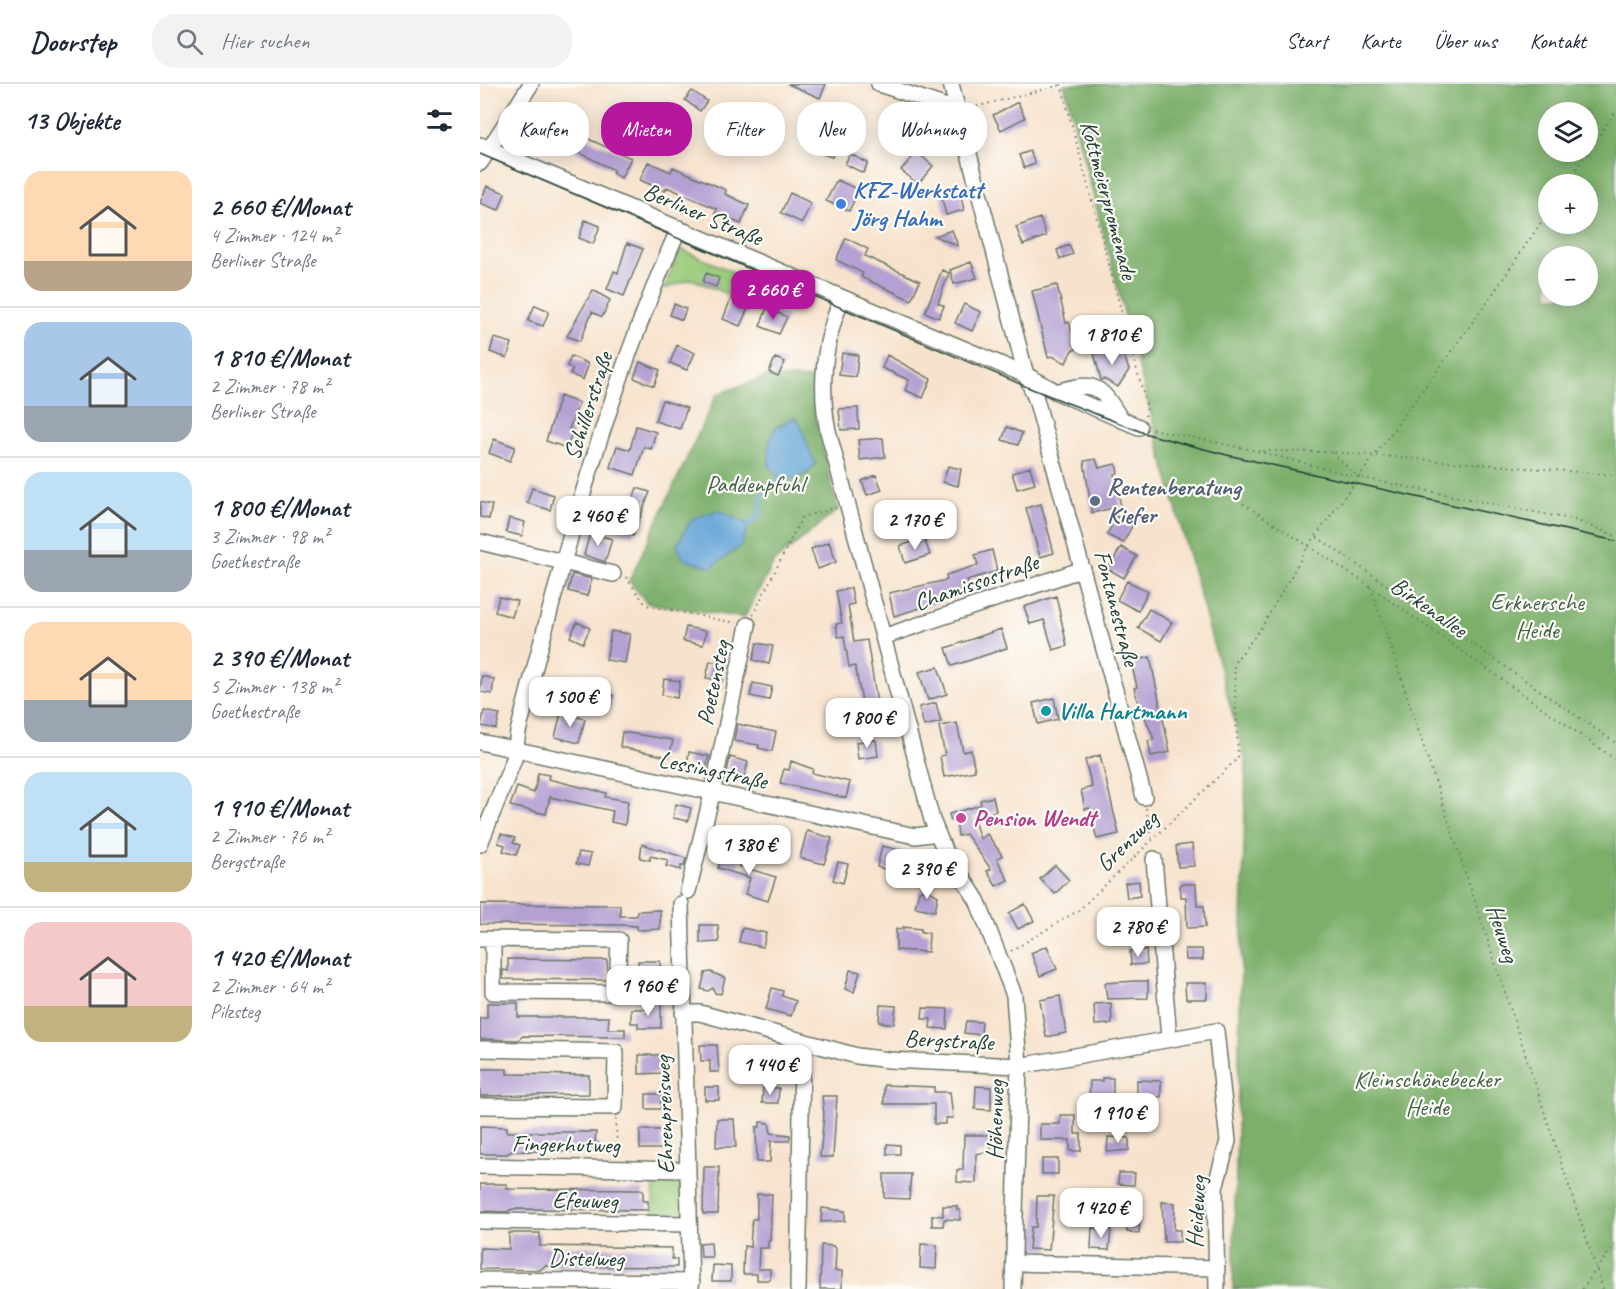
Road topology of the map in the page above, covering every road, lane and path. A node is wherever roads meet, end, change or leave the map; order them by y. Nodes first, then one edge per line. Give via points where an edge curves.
1 (531, 84) edge
2 (879, 84) edge
3 (951, 84) edge
4 (1061, 85) edge
5 (932, 102) edge
6 (956, 102) edge
7 (987, 104) edge
8 (1616, 111) edge
9 (484, 147) edge
10 (970, 156) edge
11 (480, 163) edge
12 (1573, 174) edge
13 (1538, 227) edge
14 (679, 228) junction
15 (842, 298) junction
16 (1026, 375) junction
17 (1139, 427) junction
18 (1257, 451) junction
19 (1331, 452) junction
20 (1373, 456) junction
21 (1616, 475) edge
22 (1358, 477) junction
23 (1233, 497) dead end
24 (848, 505) junction
25 (1616, 536) edge
26 (1316, 537) junction
27 (480, 542) edge
28 (1310, 545) junction
29 (562, 561) junction
30 (1083, 569) junction
31 (613, 574) joint
32 (1371, 587) junction
33 (748, 625) junction
34 (883, 637) junction
35 (480, 742) edge
36 (1616, 743) edge
37 (514, 749) junction
38 (1616, 760) edge
39 (712, 794) junction
40 (1144, 797) joint
41 (937, 833) junction
42 (1152, 838) junction
43 (480, 844) edge
44 (1154, 859) dead end
45 (685, 898) joint
46 (487, 939) edge
47 (1000, 956) junction
48 (683, 1012) junction
49 (1216, 1031) joint
50 (1169, 1038) junction
51 (806, 1042) junction
52 (480, 1049) edge
53 (1018, 1066) junction
54 (480, 1106) edge
55 (615, 1107) junction
56 (480, 1166) edge
57 (617, 1167) junction
58 (688, 1170) junction
59 (480, 1221) edge
60 (689, 1224) junction
61 (1616, 1242) edge
62 (1014, 1263) junction
63 (1217, 1268) junction
64 (1596, 1271) junction
65 (480, 1280) edge
66 (692, 1286) edge
67 (798, 1289) edge
68 (1013, 1289) edge
69 (1217, 1289) edge
70 (1582, 1289) edge
71 (1603, 1289) edge

1 - 9 street
2 - 5 street
3 - 6 street, Fontanestraße
4 - 7 path
4 - 17 path, Kottmeierpromenade via 1147,408
8 - 12 path
9 - 11 street
9 - 14 street, Berliner Straße
10 - 16 street, Fontanestraße
13 - 20 path
14 - 15 street, Berliner Straße
14 - 29 street, Schillerstraße via 615,390
15 - 16 street, Berliner Straße
15 - 24 street, Höhenweg via 833,324 822,390 828,431
16 - 17 street, Berliner Straße via 1057,393
16 - 30 street, Fontanestraße
17 - 18 path
18 - 19 path
18 - 22 path
19 - 20 path
19 - 22 path
20 - 21 path
20 - 22 path
22 - 25 path via 1575,520
22 - 26 path
23 - 28 path, Birkenallee
24 - 33 path via 802,517
24 - 34 street, Höhenweg
26 - 28 path
26 - 36 path
27 - 29 street
28 - 32 path, Birkenallee
28 - 42 path, Grenzweg via 1261,628 1234,663 1238,758
29 - 31 street
29 - 37 street, Schillerstraße
30 - 34 street, Chamissostraße
30 - 40 street, Fontanestraße
31 - 33 path via 626,577 646,605
32 - 38 path, Birkenallee
32 - 64 path, Heuweg
33 - 39 street, Poetensteg
34 - 41 street, Höhenweg
35 - 37 street, Lessingstraße
37 - 39 street, Lessingstraße
37 - 43 street, Schillerstraße via 514,759
39 - 41 street, Lessingstraße via 915,836
39 - 45 street, Poetensteg
40 - 42 path
41 - 47 street, Höhenweg via 977,900
42 - 47 path, Grenzweg via 1079,910
44 - 50 street
45 - 48 street, Ehrenpreisweg
46 - 46 street via 493,992 617,993 619,940
47 - 53 street, Höhenweg via 1014,995
48 - 51 street, Bergstraße via 700,1013
48 - 58 street, Ehrenpreisweg
49 - 50 street, Bergstraße
49 - 63 street, Heideweg via 1228,1141 1215,1188
50 - 53 street, Bergstraße
51 - 53 street, Bergstraße via 889,1060
51 - 67 street via 802,1058
52 - 55 street via 616,1052
53 - 62 street, Höhenweg
54 - 55 street
55 - 57 path
56 - 57 street, Fingerhutweg
57 - 58 street, Fingerhutweg
58 - 60 street, Ehrenpreisweg
59 - 60 street, Efeuweg
60 - 66 street, Ehrenpreisweg
61 - 64 path
62 - 63 street
62 - 68 street, Höhenweg
63 - 69 street, Heideweg
64 - 70 path
64 - 71 path, Heuweg
65 - 66 street, Distelweg

